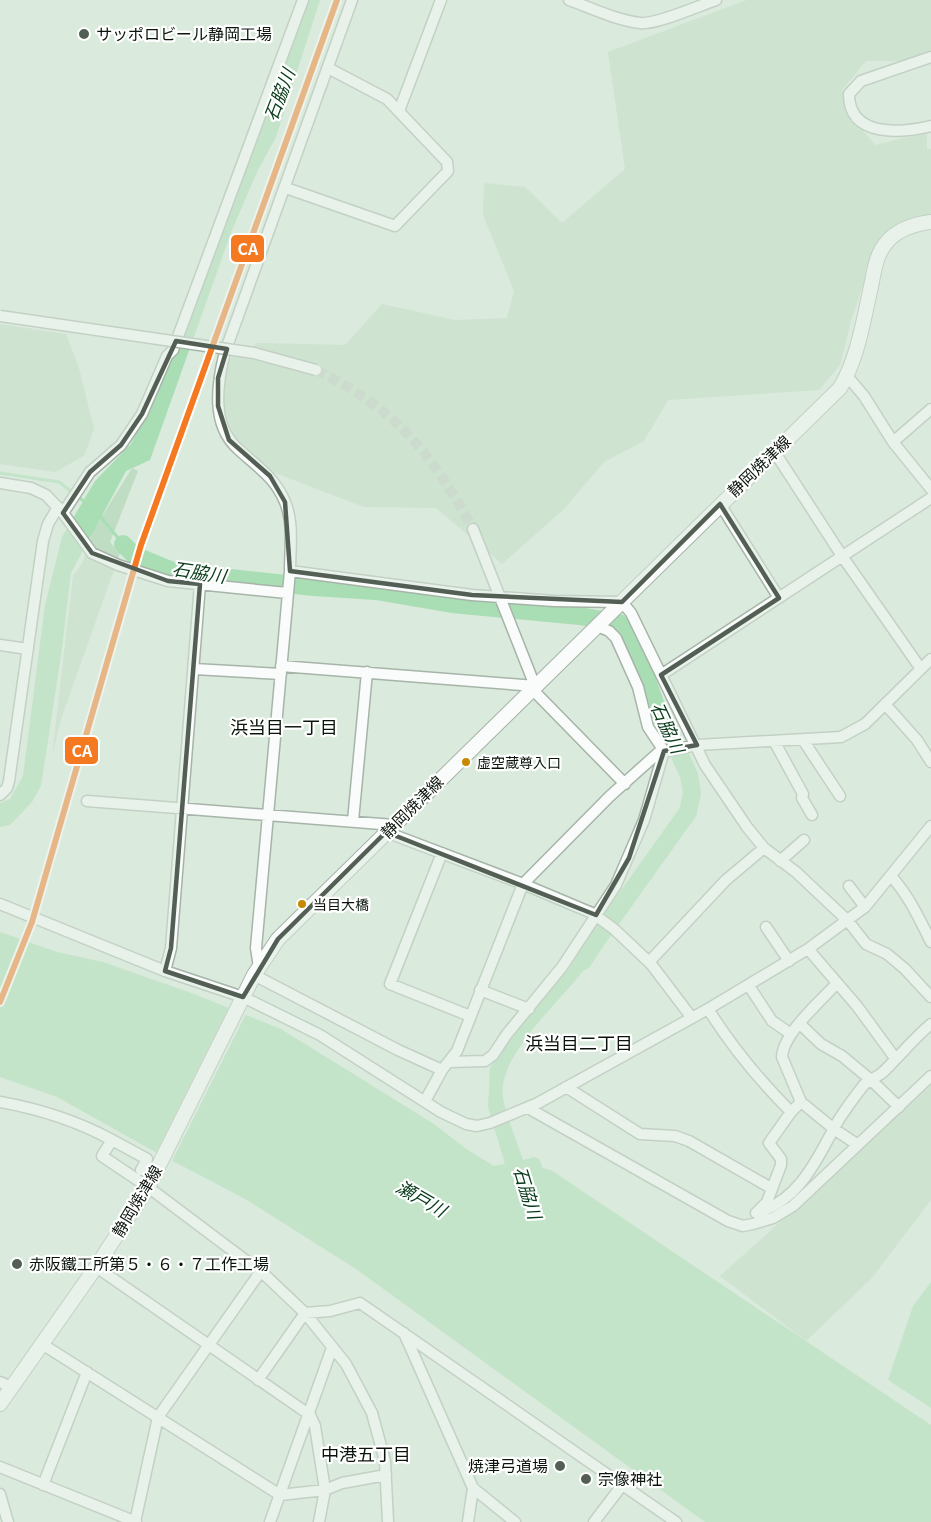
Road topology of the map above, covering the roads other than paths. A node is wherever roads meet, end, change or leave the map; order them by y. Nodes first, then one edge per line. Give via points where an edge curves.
1 (303, 0) edge
2 (352, 0) edge
3 (441, 0) edge
4 (569, 0) edge
5 (716, 0) edge
6 (931, 57) edge
7 (328, 68) junction
8 (399, 111) junction
9 (931, 126) edge
10 (286, 188) junction
11 (931, 222) edge
12 (0, 316) edge
13 (316, 370) tunnel mouth
14 (848, 376) junction
15 (931, 409) edge
16 (893, 442) junction
17 (774, 451) junction
18 (0, 483) edge
19 (931, 489) edge
20 (931, 498) edge
21 (720, 504) junction
22 (60, 510) junction
23 (473, 529) tunnel mouth
24 (842, 556) junction
25 (290, 571) junction
26 (200, 584) junction
27 (287, 593) junction
28 (779, 598) junction
29 (500, 599) junction
30 (618, 606) junction
31 (598, 625) junction
32 (0, 645) edge
33 (28, 649) junction
34 (931, 659) edge
35 (194, 669) junction
36 (921, 669) junction
37 (281, 670) junction
38 (367, 672) junction
39 (661, 675) junction
40 (534, 687) junction
41 (885, 705) junction
42 (803, 740) junction
43 (774, 741) junction
44 (697, 745) junction
45 (664, 751) junction
46 (931, 762) edge
47 (625, 784) junction
48 (0, 795) edge
49 (840, 796) dead end
50 (87, 801) dead end
51 (182, 808) junction
52 (269, 814) junction
53 (812, 815) dead end
54 (353, 821) junction
55 (931, 826) edge
56 (390, 829) junction
57 (804, 840) dead end
58 (764, 848) junction
59 (442, 853) junction
60 (780, 861) junction
61 (891, 876) junction
62 (523, 884) junction
63 (849, 886) dead end
64 (0, 904) edge
65 (865, 907) junction
66 (597, 916) junction
67 (848, 921) junction
68 (766, 927) dead end
69 (931, 942) edge
70 (808, 950) junction
71 (789, 961) junction
72 (649, 962) junction
73 (165, 971) junction
74 (256, 971) junction
75 (837, 984) junction
76 (748, 986) junction
77 (480, 990) junction
78 (931, 996) edge
79 (242, 1000) junction
80 (529, 1009) junction
81 (708, 1009) junction
82 (470, 1016) junction
83 (692, 1017) junction
84 (800, 1024) junction
85 (931, 1024) edge
86 (791, 1034) junction
87 (895, 1058) junction
88 (445, 1066) junction
89 (931, 1076) edge
90 (871, 1080) junction
91 (566, 1087) junction
92 (425, 1101) junction
93 (0, 1102) edge
94 (801, 1102) junction
95 (898, 1107) junction
96 (528, 1108) junction
97 (790, 1112) junction
98 (834, 1129) junction
99 (112, 1140) junction
100 (858, 1145) junction
101 (147, 1179) junction
102 (771, 1188) junction
103 (756, 1213) junction
104 (743, 1226) junction
105 (96, 1268) junction
106 (261, 1271) junction
107 (305, 1313) junction
108 (404, 1333) junction
109 (42, 1344) junction
110 (207, 1345) junction
111 (332, 1348) junction
112 (87, 1372) junction
113 (258, 1380) junction
114 (6, 1384) edge
115 (0, 1404) edge
116 (310, 1415) junction
117 (158, 1417) junction
118 (0, 1467) edge
119 (386, 1475) junction
120 (623, 1484) junction
121 (43, 1485) junction
122 (473, 1488) junction
123 (325, 1490) junction
124 (0, 1494) edge
125 (280, 1495) junction
126 (8, 1522) edge
127 (135, 1522) edge
128 (270, 1522) edge
129 (319, 1522) edge
130 (388, 1522) edge
131 (468, 1522) edge
132 (516, 1522) edge
133 (594, 1522) edge
134 (676, 1522) edge

1 - 22 street via 173,350 142,414 121,445 90,472 71,501
2 - 7 street
3 - 8 street
4 - 5 street via 641,23
6 - 9 street via 861,81 849,94 849,104 857,118 869,126 884,130
7 - 8 street via 387,99
7 - 10 street
8 - 10 street via 447,162 448,171 395,226
10 - 25 street via 225,352 218,394 230,440 270,476 285,502 291,532
11 - 14 main road, 静岡焼津線 via 903,229 886,241 877,256
12 - 13 street, bridge via 254,353
14 - 16 street
14 - 17 main road, 静岡焼津線
15 - 16 street
16 - 19 street
17 - 21 main road, 静岡焼津線
17 - 24 street
18 - 22 street via 31,488 46,495
20 - 24 street
21 - 28 street
21 - 30 main road, 静岡焼津線
22 - 26 street via 92,553 168,581
22 - 33 street via 48,524 43,541
23 - 29 street
24 - 28 street
24 - 36 street
25 - 27 street
25 - 29 street
26 - 27 street
26 - 35 street
27 - 37 street
28 - 39 street
29 - 30 street
29 - 40 street
30 - 31 main road, 静岡焼津線
30 - 39 street via 631,613
31 - 40 main road, 静岡焼津線
31 - 45 street via 616,638 638,687 648,727
32 - 33 street
33 - 48 street via 9,781
34 - 36 street
35 - 37 street
35 - 51 street
36 - 41 street
37 - 38 street
37 - 52 street
38 - 40 street
38 - 54 street
39 - 44 street
40 - 47 street
40 - 56 main road, 静岡焼津線
41 - 42 street via 865,724 841,737
41 - 46 street
42 - 43 street
42 - 49 street
43 - 44 street
43 - 53 street
44 - 45 street
44 - 58 street via 718,786
45 - 47 street
45 - 66 street via 629,858
47 - 62 street
50 - 51 street
51 - 52 street
51 - 73 street via 171,948
52 - 54 street
52 - 74 street
54 - 56 street
55 - 61 street
56 - 59 street
56 - 74 main road, 静岡焼津線 via 278,939
57 - 60 street
58 - 60 street
58 - 72 street via 726,880
59 - 62 street
59 - 82 street via 390,984
60 - 67 street
61 - 65 street
61 - 69 street via 909,899
62 - 66 street
62 - 77 street
63 - 65 street
64 - 73 street
65 - 67 street
66 - 72 street
66 - 80 street
67 - 70 street
67 - 78 street via 866,945 887,954
68 - 71 street
70 - 71 street
70 - 75 street
71 - 76 street
72 - 83 street
73 - 79 street
74 - 79 main road, 静岡焼津線
74 - 88 street via 398,1050
75 - 84 street
75 - 87 street
76 - 81 street
76 - 86 street via 772,1021
77 - 80 street
77 - 82 street
79 - 92 street via 320,1035
79 - 101 main road, 静岡焼津線
80 - 88 street via 485,1061
81 - 83 street
81 - 97 street via 758,1078
82 - 88 street via 457,1051
83 - 91 street
84 - 86 street
84 - 90 street via 820,1044
85 - 87 street
86 - 94 street via 782,1057
87 - 90 street
88 - 92 street
89 - 95 street
90 - 95 street
90 - 98 street
91 - 96 street
91 - 102 street via 640,1134 689,1141
92 - 96 street via 477,1126
93 - 99 street via 53,1115
94 - 97 street
94 - 98 street
95 - 100 street
96 - 104 street via 706,1210
97 - 102 street via 769,1143 782,1166
98 - 100 street
98 - 103 street via 808,1174 770,1209
99 - 101 street via 147,1159
99 - 101 street via 102,1156
100 - 104 street via 792,1206 773,1218
101 - 105 main road, 静岡焼津線
101 - 106 street
102 - 103 street
103 - 104 street
105 - 109 main road, 静岡焼津線
105 - 110 street
106 - 107 street
106 - 110 street
107 - 108 street via 360,1303
107 - 111 street
107 - 113 street
108 - 120 street
108 - 122 street
109 - 112 street
109 - 114 main road, 静岡焼津線
110 - 113 street
110 - 117 street
111 - 116 street
111 - 119 street via 346,1364 372,1413
112 - 117 street
112 - 121 street
113 - 116 street
114 - 115 main road, 静岡焼津線
116 - 123 street
116 - 125 street
117 - 125 street
117 - 127 street
118 - 121 street
119 - 123 street
119 - 130 street
120 - 133 street
120 - 134 street
121 - 127 street
122 - 131 street
122 - 132 street
123 - 125 street
123 - 129 street
124 - 126 street
125 - 128 street

